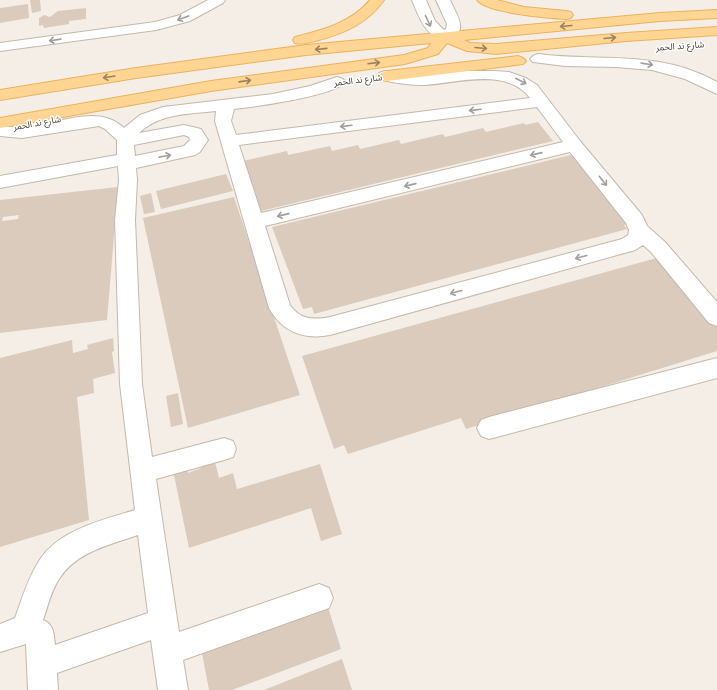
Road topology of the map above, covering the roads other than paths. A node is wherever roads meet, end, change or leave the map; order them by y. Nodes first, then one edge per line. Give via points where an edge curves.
1 (218, 0) edge
2 (377, 0) edge
3 (419, 0) edge
4 (443, 0) edge
5 (484, 0) edge
6 (717, 8) edge
7 (717, 14) edge
8 (717, 31) edge
9 (444, 36) junction
10 (717, 44) edge
11 (0, 47) edge
12 (538, 59) junction
13 (136, 73) junction
14 (385, 76) junction
15 (337, 82) junction
16 (717, 89) edge
17 (0, 95) edge
18 (541, 102) junction
19 (228, 104) junction
20 (0, 123) edge
21 (0, 130) edge
22 (229, 141) junction
23 (574, 145) junction
24 (126, 151) junction
25 (0, 182) edge
26 (253, 222) junction
27 (639, 230) junction
28 (717, 317) edge
29 (717, 368) edge
30 (489, 428) dead end
31 (224, 449) dead end
32 (142, 471) junction
33 (148, 520) junction
34 (319, 598) dead end
35 (163, 622) junction
36 (12, 634) edge
37 (168, 651) junction
38 (42, 677) edge
39 (173, 690) edge

1 -> 11 street via 185,18 156,26
2 - 13 main road via 358,19 321,35 203,56
3 -> 9 street via 431,27
4 - 9 street via 454,24 453,31
5 - 6 main road via 515,10 567,15
7 -> 9 main road
9 -> 8 main road via 467,47 496,49
9 -> 13 main road via 306,50
20 -> 9 main road via 219,85 405,59 433,52
10 - 12 main road, شارع ند الحمر
12 - 14 main road, شارع ند الحمر
12 -> 16 street via 641,63 684,73
13 -> 17 main road
14 - 15 main road, شارع ند الحمر
14 -> 18 street via 416,80 510,76 527,84
15 - 19 street via 297,94
15 - 21 main road, شارع ند الحمر via 117,110
18 -> 22 street
18 - 23 street
19 - 22 street via 223,118
19 - 24 street via 156,114 139,123
21 - 24 street via 22,133 100,121 111,125
22 - 26 street
23 -> 26 street
23 -> 27 street via 635,220
24 - 25 street
24 - 32 street via 128,180 125,220 129,345 133,405
27 -> 26 street via 637,239 628,245 320,328 299,326 284,315
27 - 28 street via 658,247
29 - 30 street
31 - 32 street
32 - 33 street
33 - 35 street
33 - 36 street via 78,543 62,554 49,571
34 - 37 street
35 - 37 street
35 - 38 street
36 - 38 street via 31,628 40,634
37 - 39 street

